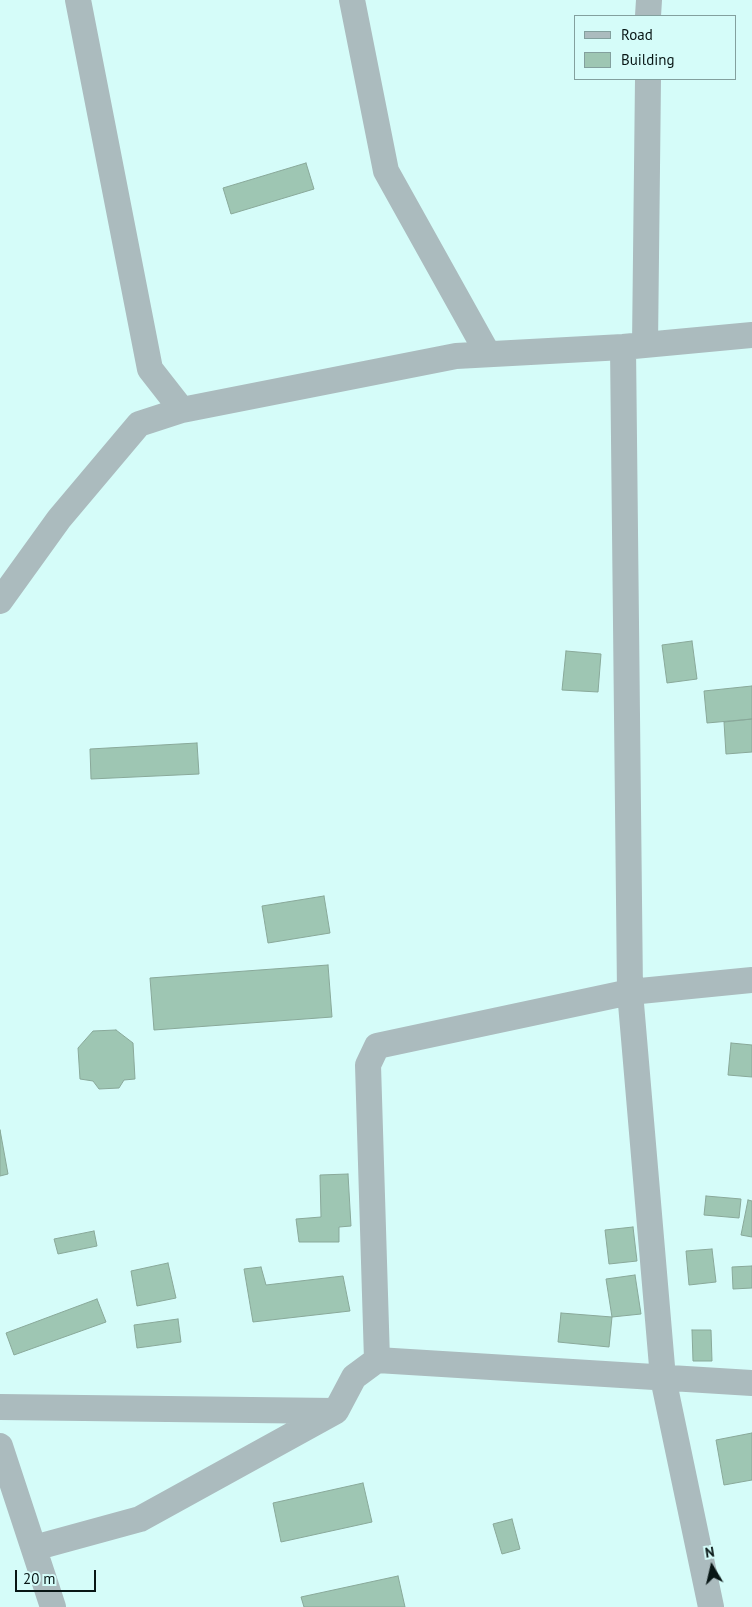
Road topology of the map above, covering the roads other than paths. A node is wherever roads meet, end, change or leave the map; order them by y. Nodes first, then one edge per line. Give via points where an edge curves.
1 (78, 0) edge
2 (352, 0) edge
3 (649, 0) edge
4 (648, 15) edge
5 (648, 80) edge
6 (752, 335) edge
7 (634, 346) junction
8 (488, 354) junction
9 (182, 410) junction
10 (0, 601) edge
11 (752, 980) edge
12 (630, 992) junction
13 (377, 1360) junction
14 (663, 1378) junction
15 (752, 1383) edge
16 (0, 1406) edge
17 (336, 1411) junction
18 (0, 1446) edge
19 (34, 1548) junction
20 (52, 1607) edge
21 (711, 1607) edge

1 - 9 street via 150,369
2 - 8 street via 386,171
3 - 4 street
5 - 7 street
6 - 7 street
7 - 8 street
7 - 12 street
8 - 9 street via 456,356
9 - 10 street via 139,424 59,519
11 - 12 street
12 - 13 street via 377,1046 368,1065
12 - 14 street
13 - 14 street
13 - 17 street via 354,1377
14 - 15 street
14 - 21 street
16 - 17 street
17 - 19 street via 140,1519
18 - 19 street
19 - 20 street

